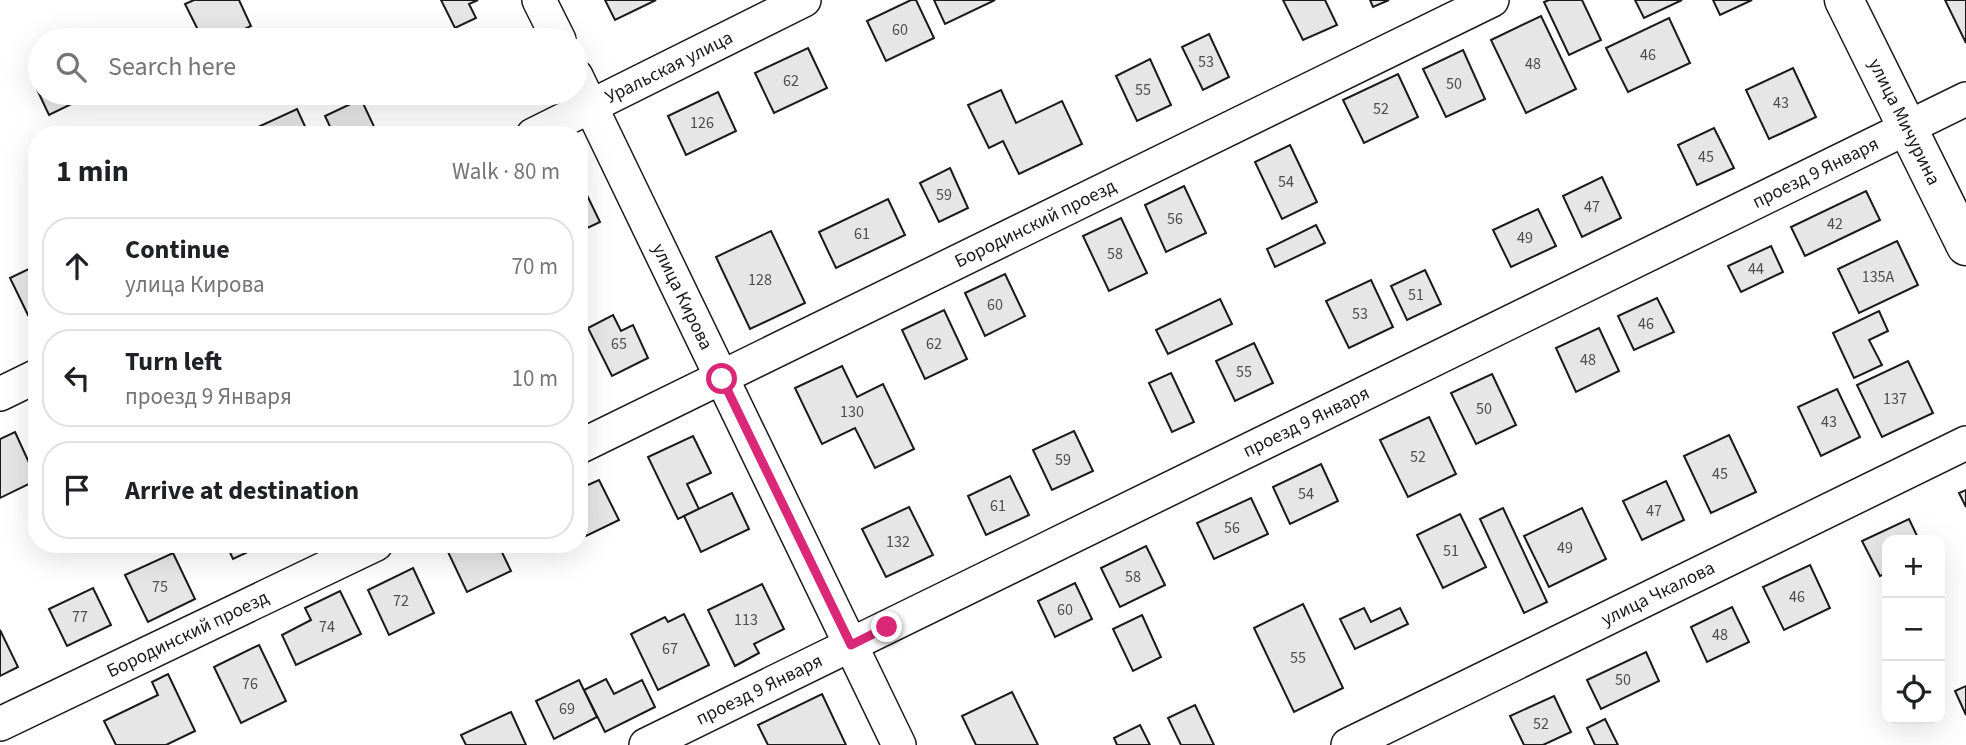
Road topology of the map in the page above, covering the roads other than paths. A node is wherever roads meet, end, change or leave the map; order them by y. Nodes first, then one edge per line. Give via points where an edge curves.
1 (539, 0) edge
2 (804, 0) edge
3 (1492, 0) edge
4 (1844, 0) edge
5 (553, 28) edge
6 (1966, 99) edge
7 (588, 101) edge
8 (591, 107) junction
9 (552, 126) edge
10 (1908, 127) junction
11 (1966, 246) edge
12 (722, 379) junction
13 (28, 380) edge
14 (0, 394) edge
15 (588, 443) edge
16 (1966, 443) edge
17 (357, 553) edge
18 (851, 645) junction
19 (0, 724) edge
20 (646, 745) edge
21 (899, 745) edge
22 (1348, 745) edge

1 - 5 street
2 - 8 street, Уральская улица
3 - 12 street, Бородинский проезд
4 - 10 main road, улица Мичурина
6 - 10 street, проезд 9 Января
7 - 8 street, улица Кирова
8 - 9 street, Уральская улица
8 - 12 street, улица Кирова
10 - 11 main road, улица Мичурина
10 - 18 street, проезд 9 Января
12 - 15 street, Бородинский проезд
12 - 18 street, улица Кирова
13 - 14 street
16 - 22 street, улица Чкалова
17 - 19 street, Бородинский проезд
18 - 20 street, проезд 9 Января
18 - 21 street, улица Кирова

